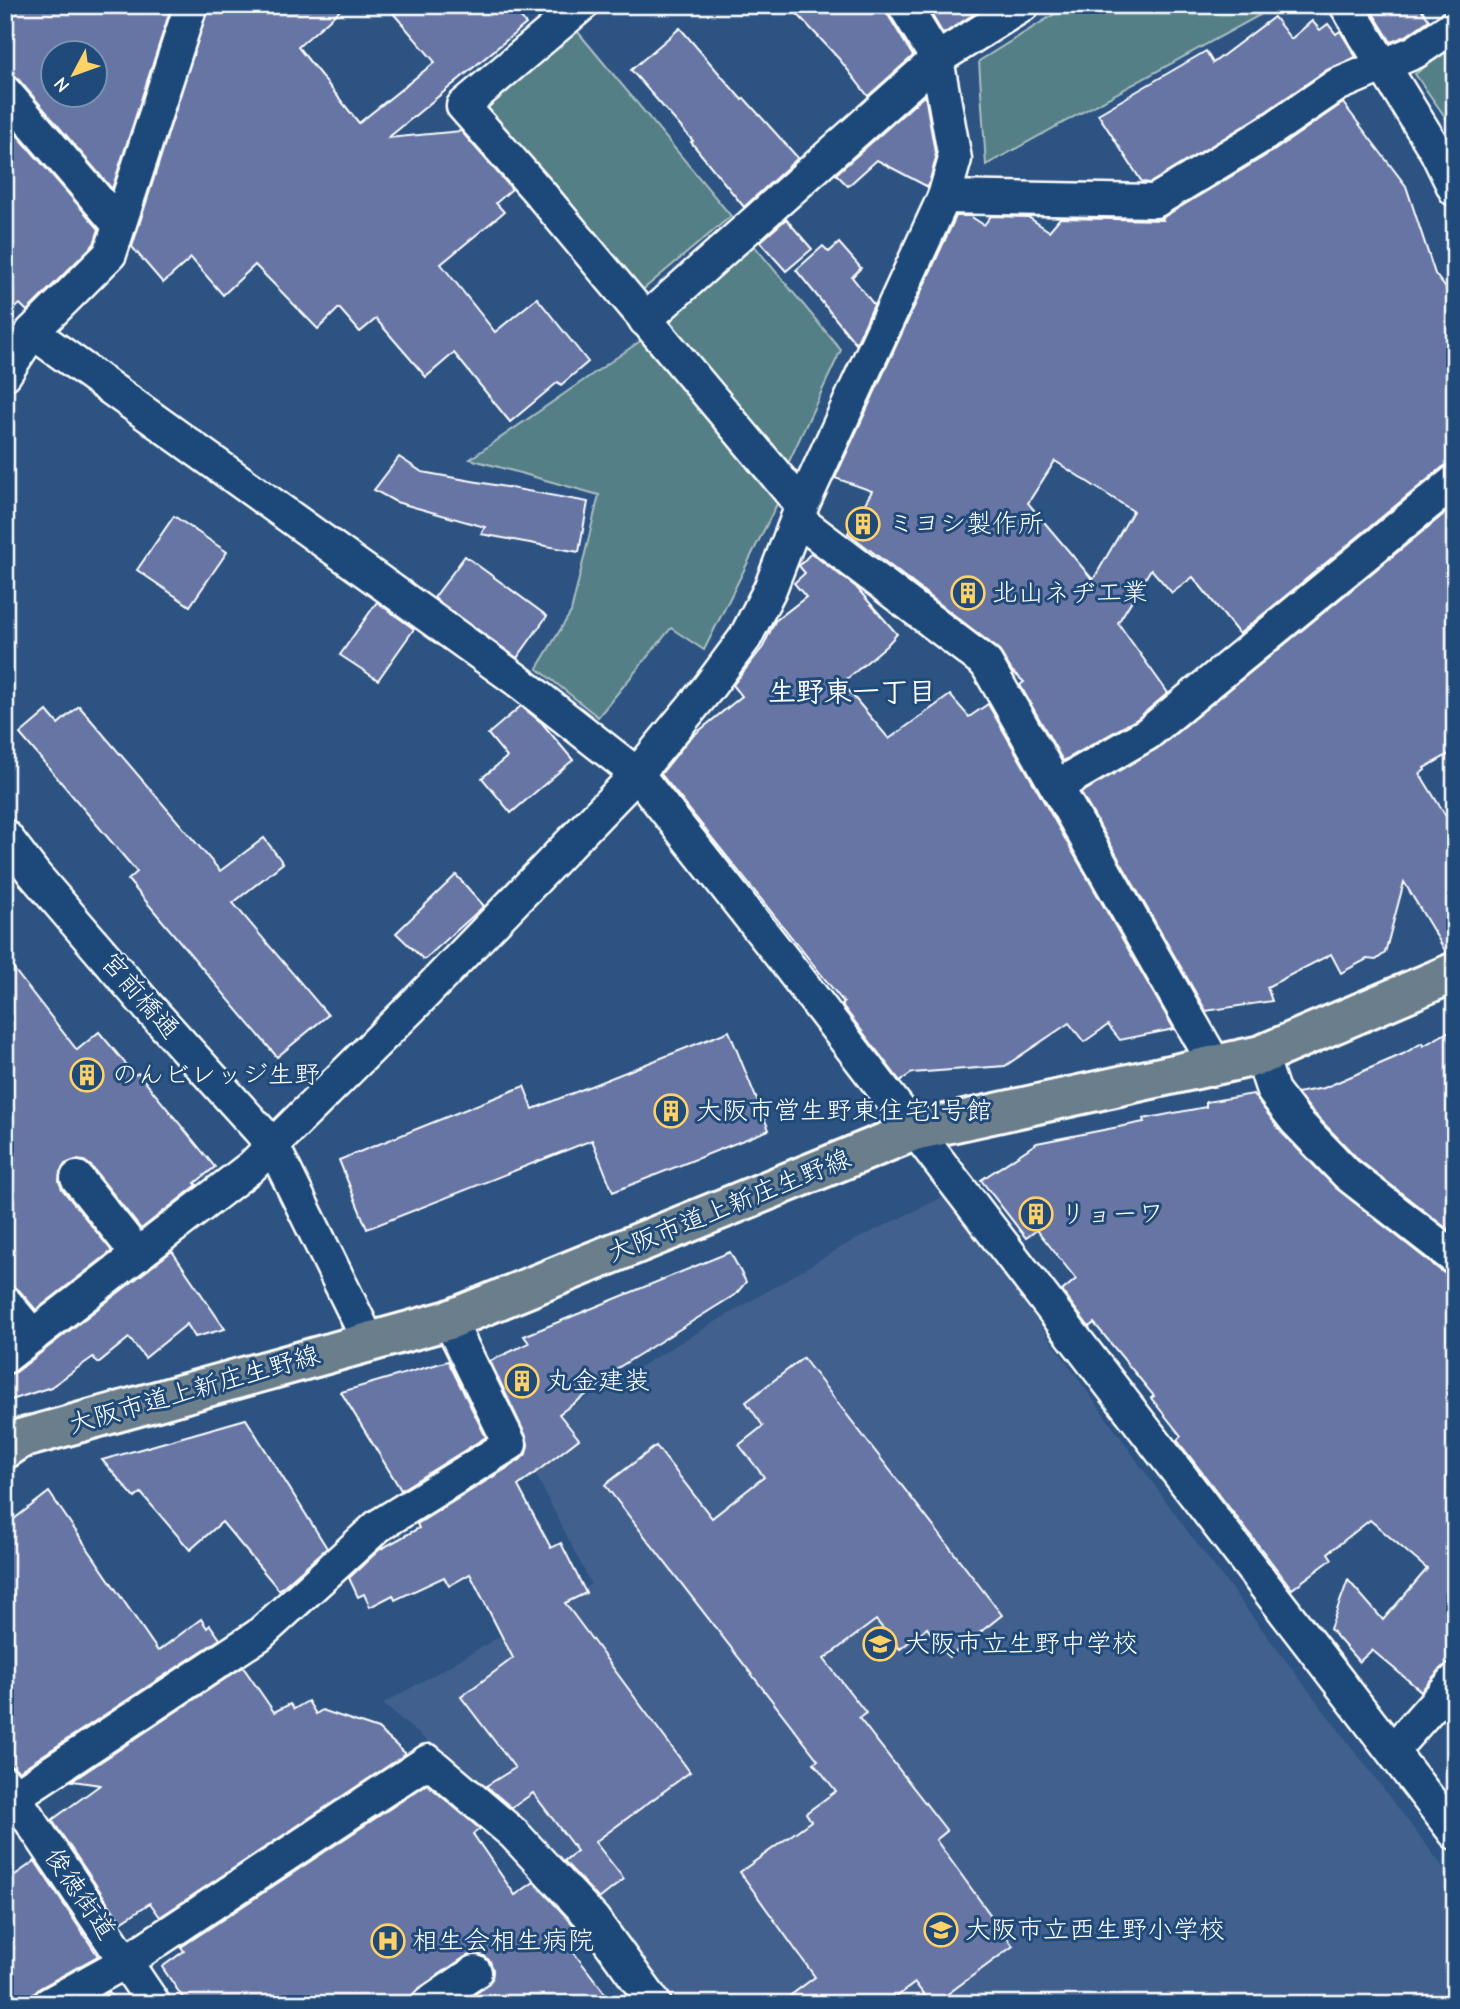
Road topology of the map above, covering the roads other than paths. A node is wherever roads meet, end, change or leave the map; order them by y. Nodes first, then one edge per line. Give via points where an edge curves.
1 (191, 5) edge
2 (582, 5) edge
3 (904, 5) edge
4 (1023, 5) edge
5 (1346, 5) edge
6 (1455, 25) edge
7 (937, 59) junction
8 (1384, 64) junction
9 (5, 92) edge
10 (1455, 190) edge
11 (944, 197) junction
12 (119, 225) junction
13 (645, 320) junction
14 (32, 332) junction
15 (5, 374) edge
16 (1455, 481) edge
17 (800, 512) junction
18 (638, 774) junction
19 (1057, 786) junction
20 (5, 836) edge
21 (1455, 972) edge
22 (1261, 1055) junction
23 (1216, 1066) junction
24 (914, 1131) junction
25 (272, 1144) junction
26 (77, 1178) dead end
27 (138, 1255) junction
28 (1455, 1258) edge
29 (5, 1302) edge
30 (449, 1320) junction
31 (33, 1336) junction
32 (369, 1342) junction
33 (5, 1357) edge
34 (5, 1449) edge
35 (1455, 1680) edge
36 (1392, 1750) junction
37 (10, 1789) edge
38 (1455, 1833) edge
39 (125, 1962) junction
40 (475, 1972) dead end
41 (49, 2004) edge
42 (154, 2004) edge
43 (428, 2004) edge
44 (655, 2004) edge

1 - 12 street
2 - 13 street via 463,106
3 - 7 street
4 - 7 street
5 - 8 street
6 - 8 street via 1415,52
7 - 11 street via 955,159
7 - 13 street
8 - 10 street
8 - 11 street via 1337,85 1155,201
9 - 12 street
11 - 17 street
12 - 14 street via 110,254
13 - 17 street
14 - 15 street
14 - 18 street via 506,672
16 - 19 street via 1147,734
17 - 18 street via 745,638
17 - 19 street via 986,663
18 - 24 street
18 - 25 street
19 - 23 street
20 - 25 street, 宮前橋通 via 150,1009
21 - 22 main road, 大阪市道上新庄生野線
22 - 23 main road, 大阪市道上新庄生野線
22 - 28 street via 1273,1091 1296,1121 1347,1174
23 - 24 main road, 大阪市道上新庄生野線
24 - 30 main road, 大阪市道上新庄生野線
24 - 36 street
25 - 27 street via 251,1167
25 - 32 street, 宮前橋通
26 - 27 street
27 - 31 street
29 - 31 street
30 - 32 main road, 大阪市道上新庄生野線
30 - 37 street via 510,1444 378,1526 259,1634
31 - 33 street
32 - 34 main road, 大阪市道上新庄生野線 via 20,1439
35 - 36 street
36 - 38 street
37 - 39 street, 俊徳街道
39 - 41 street
39 - 42 street, 俊徳街道
39 - 44 street via 428,1761 514,1834 593,1919
40 - 43 street

